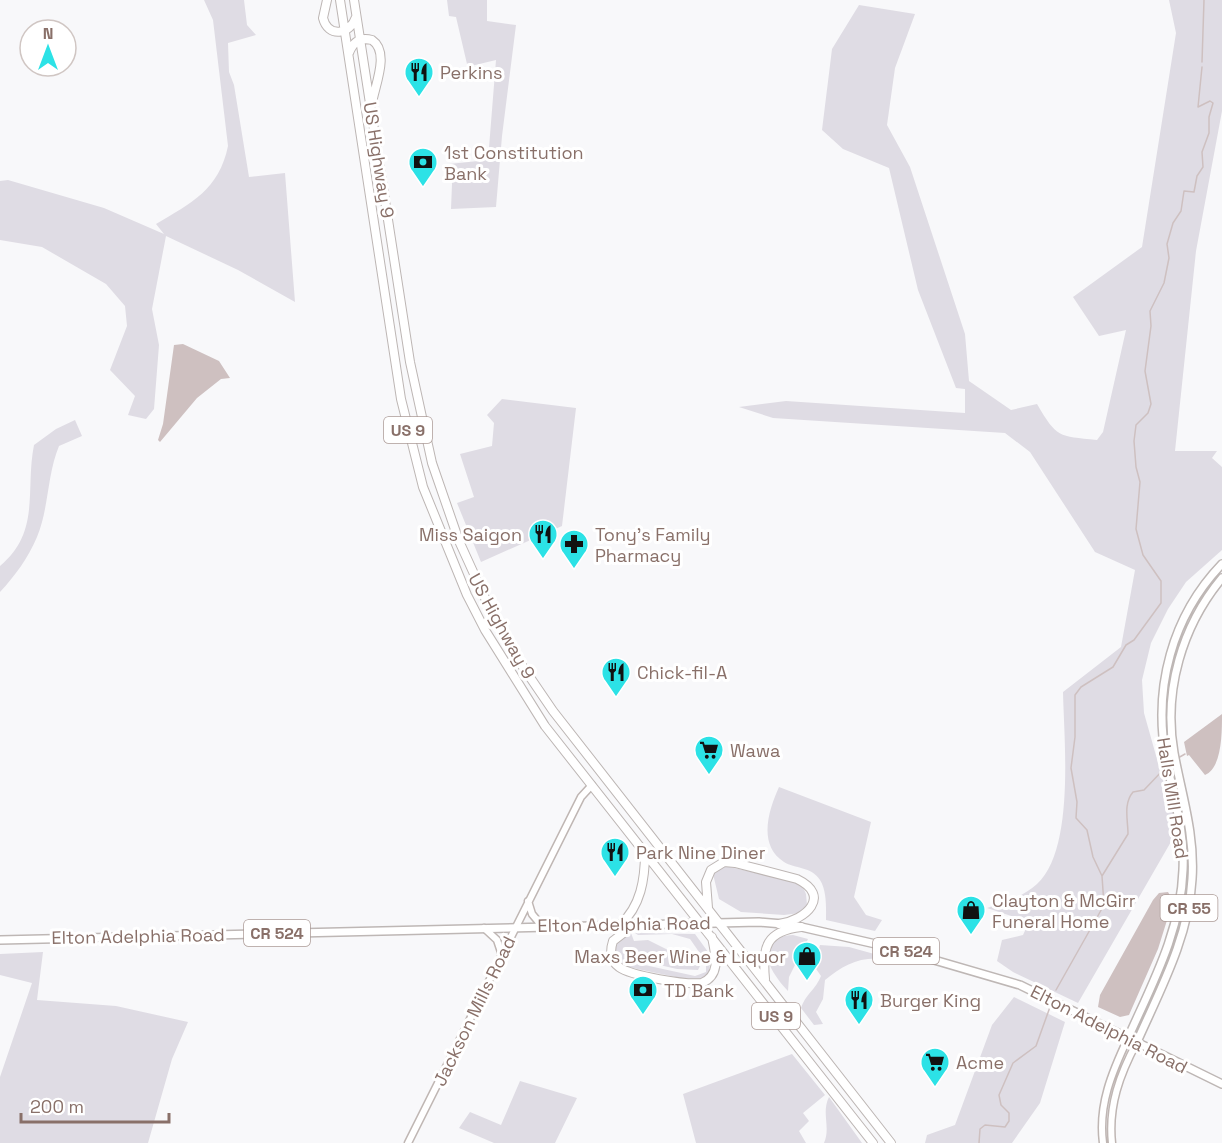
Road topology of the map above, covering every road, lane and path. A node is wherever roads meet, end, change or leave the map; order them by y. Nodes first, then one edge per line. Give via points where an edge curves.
1 (327, 0) edge
2 (340, 0) edge
3 (354, 0) edge
4 (356, 15) junction
5 (345, 32) junction
6 (360, 39) junction
7 (348, 55) junction
8 (370, 109) junction
9 (1222, 564) edge
10 (1222, 578) edge
11 (592, 785) junction
12 (645, 852) junction
13 (528, 901) junction
14 (708, 908) junction
15 (701, 923) junction
16 (720, 923) junction
17 (635, 924) junction
18 (779, 924) junction
19 (620, 925) junction
20 (542, 926) junction
21 (515, 927) junction
22 (801, 927) junction
23 (483, 928) junction
24 (711, 935) junction
25 (0, 940) edge
26 (502, 955) junction
27 (765, 980) junction
28 (1128, 1038) junction
29 (1137, 1042) junction
30 (1219, 1083) edge
31 (408, 1143) edge
32 (873, 1143) edge
33 (891, 1143) edge
34 (1103, 1143) edge
35 (1112, 1143) edge

1 - 5 highway via 323,14 326,26 333,32
2 - 5 highway, US Highway 9 / US 9
3 - 4 highway, US Highway 9 / US 9
4 - 5 highway
4 - 6 highway, US Highway 9 / US 9
5 - 7 highway, US Highway 9 / US 9
6 - 7 highway
6 - 8 highway, US Highway 9 / US 9
6 - 8 highway via 372,40 382,53
7 - 11 highway, US Highway 9 / US 9 via 395,368 423,487 485,630 543,723
8 - 14 highway, US Highway 9 / US 9 via 416,398 432,463 459,541 494,616 542,696
9 - 28 main road, Halls Mill Road / CR 55 via 1192,603 1170,655 1162,701 1166,760 1183,844 1180,904 1167,949
10 - 29 main road, Halls Mill Road / CR 55 via 1196,617 1179,658 1172,701 1174,754 1190,823 1190,895 1180,942
11 - 12 highway, US Highway 9 / US 9
11 - 13 main road, Jackson Mills Road via 581,797
12 - 15 highway, US Highway 9 / US 9
12 - 19 highway via 644,883 634,909
13 - 20 main road via 533,917
13 - 21 main road, Jackson Mills Road
14 - 16 highway, US Highway 9 / US 9
14 - 18 highway via 708,874 716,865 735,863 797,879 811,890 809,913
15 - 16 main road, Elton Adelphia Road / CR 524
15 - 17 main road, Elton Adelphia Road / CR 524
15 - 24 highway, US Highway 9 / US 9
16 - 18 main road, Elton Adelphia Road / CR 524
16 - 27 highway, US Highway 9 / US 9
17 - 19 main road, Elton Adelphia Road / CR 524
17 - 24 highway via 613,941 611,954 617,966 688,983 702,983 713,974 716,961
18 - 22 main road, Elton Adelphia Road / CR 524
19 - 20 main road, Elton Adelphia Road / CR 524
20 - 21 main road, Elton Adelphia Road / CR 524
21 - 23 main road, Elton Adelphia Road / CR 524
21 - 26 main road, Jackson Mills Road
22 - 27 highway via 779,932 768,942
22 - 28 main road, Elton Adelphia Road / CR 524 via 907,951 1010,981
23 - 25 main road, Elton Adelphia Road / CR 524
23 - 26 main road via 497,940
24 - 32 highway, US Highway 9 / US 9
26 - 31 main road, Jackson Mills Road
27 - 33 highway, US Highway 9 / US 9
28 - 29 main road, Elton Adelphia Road / CR 524
28 - 34 main road via 1105,1096
29 - 30 main road, Elton Adelphia Road / CR 524
29 - 35 main road via 1117,1087 1112,1108

